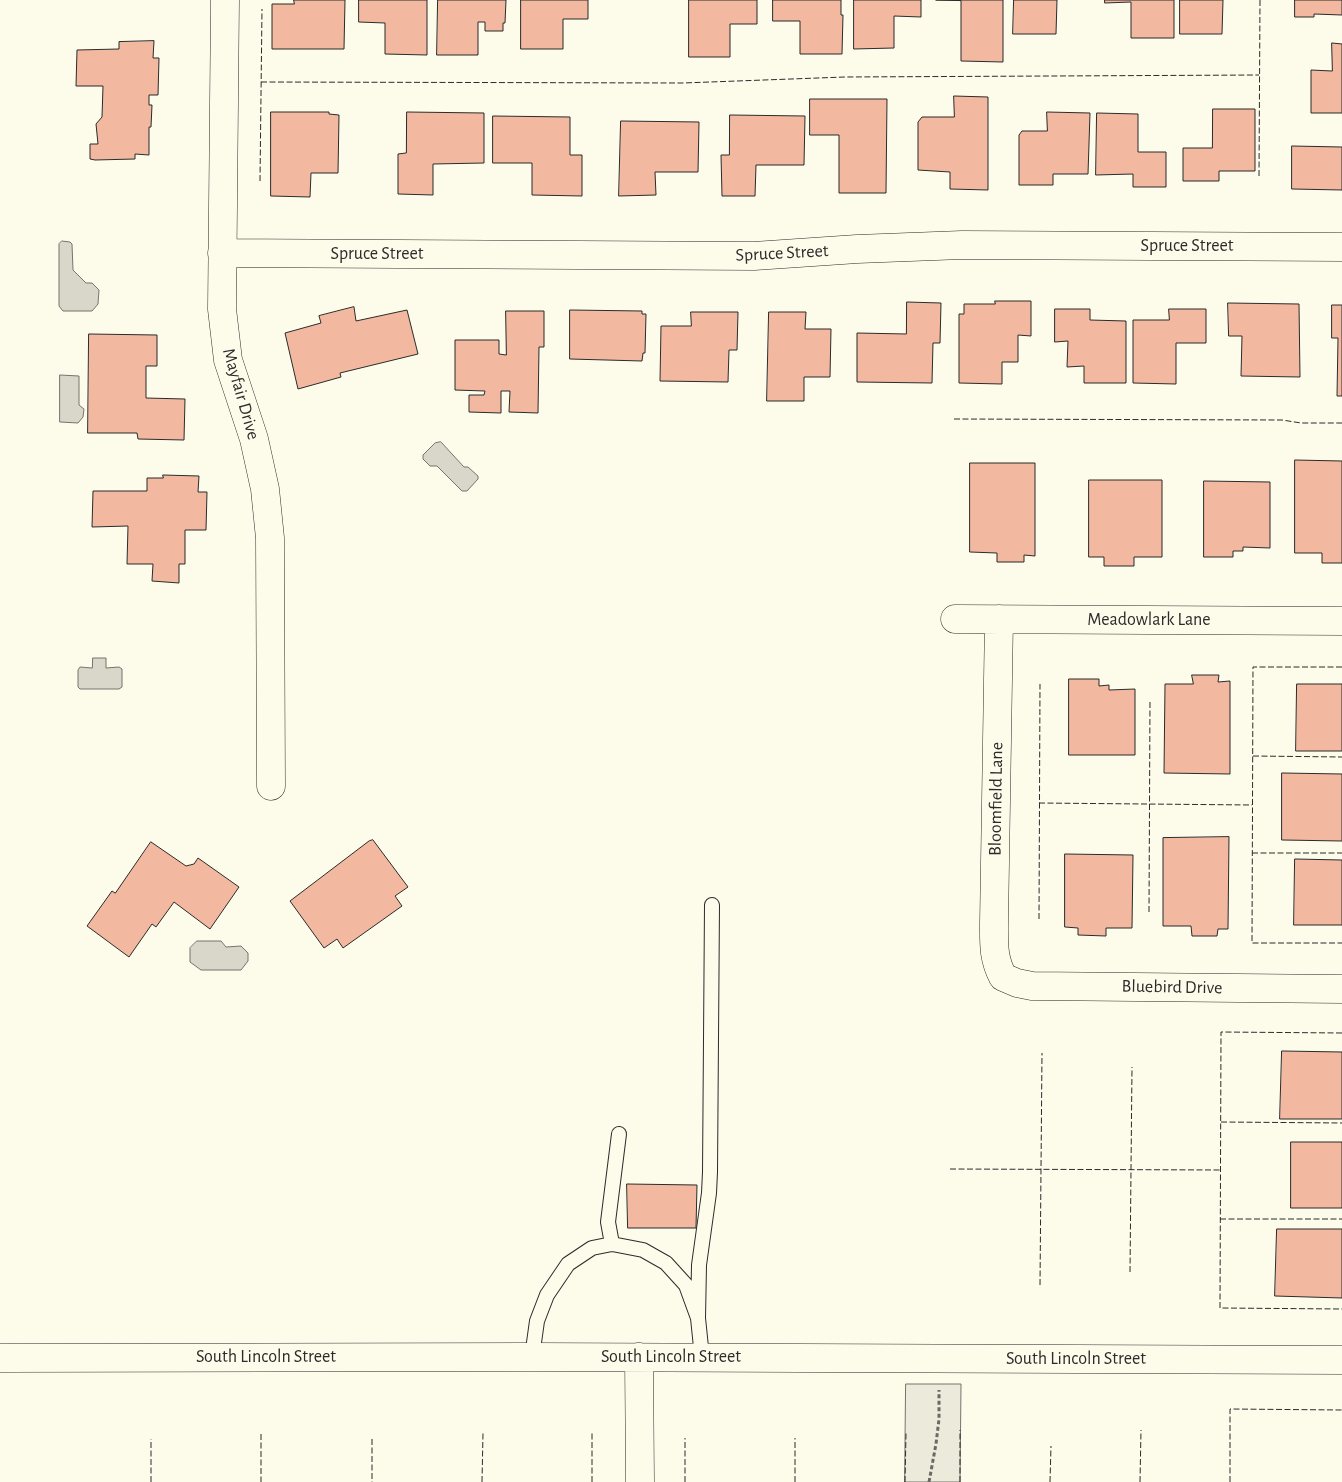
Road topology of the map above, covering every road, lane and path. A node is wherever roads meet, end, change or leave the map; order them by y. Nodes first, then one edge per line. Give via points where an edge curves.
1 (225, 0) edge
2 (1342, 247) edge
3 (222, 253) junction
4 (955, 619) dead end
5 (998, 619) junction
6 (1342, 621) edge
7 (271, 786) dead end
8 (712, 905) dead end
9 (1002, 977) joint
10 (1342, 989) edge
11 (620, 1134) dead end
12 (612, 1244) junction
13 (698, 1318) junction
14 (532, 1357) junction
15 (639, 1357) junction
16 (702, 1357) junction
17 (0, 1358) edge
18 (1342, 1360) edge
19 (939, 1390) dead end
20 (640, 1482) edge
21 (929, 1482) edge

1 - 3 street, Mayfair Drive
2 - 3 street, Spruce Street via 962,245 857,248 754,256
3 - 7 street, Mayfair Drive via 222,309 228,360 254,439 270,538
4 - 5 street, Meadowlark Lane
5 - 6 street, Meadowlark Lane
5 - 9 street, Bloomfield Lane via 994,952
8 - 13 lane via 710,1172 699,1266
9 - 10 street, Bluebird Drive via 1032,986
11 - 12 lane via 608,1222
12 - 13 lane via 642,1250 666,1263 686,1285
12 - 14 lane via 592,1248 568,1264 547,1295 537,1321
13 - 16 lane
14 - 15 street, South Lincoln Street
14 - 17 street, South Lincoln Street
15 - 16 street, South Lincoln Street
15 - 20 street
16 - 18 street, South Lincoln Street
19 - 21 path via 939,1419

